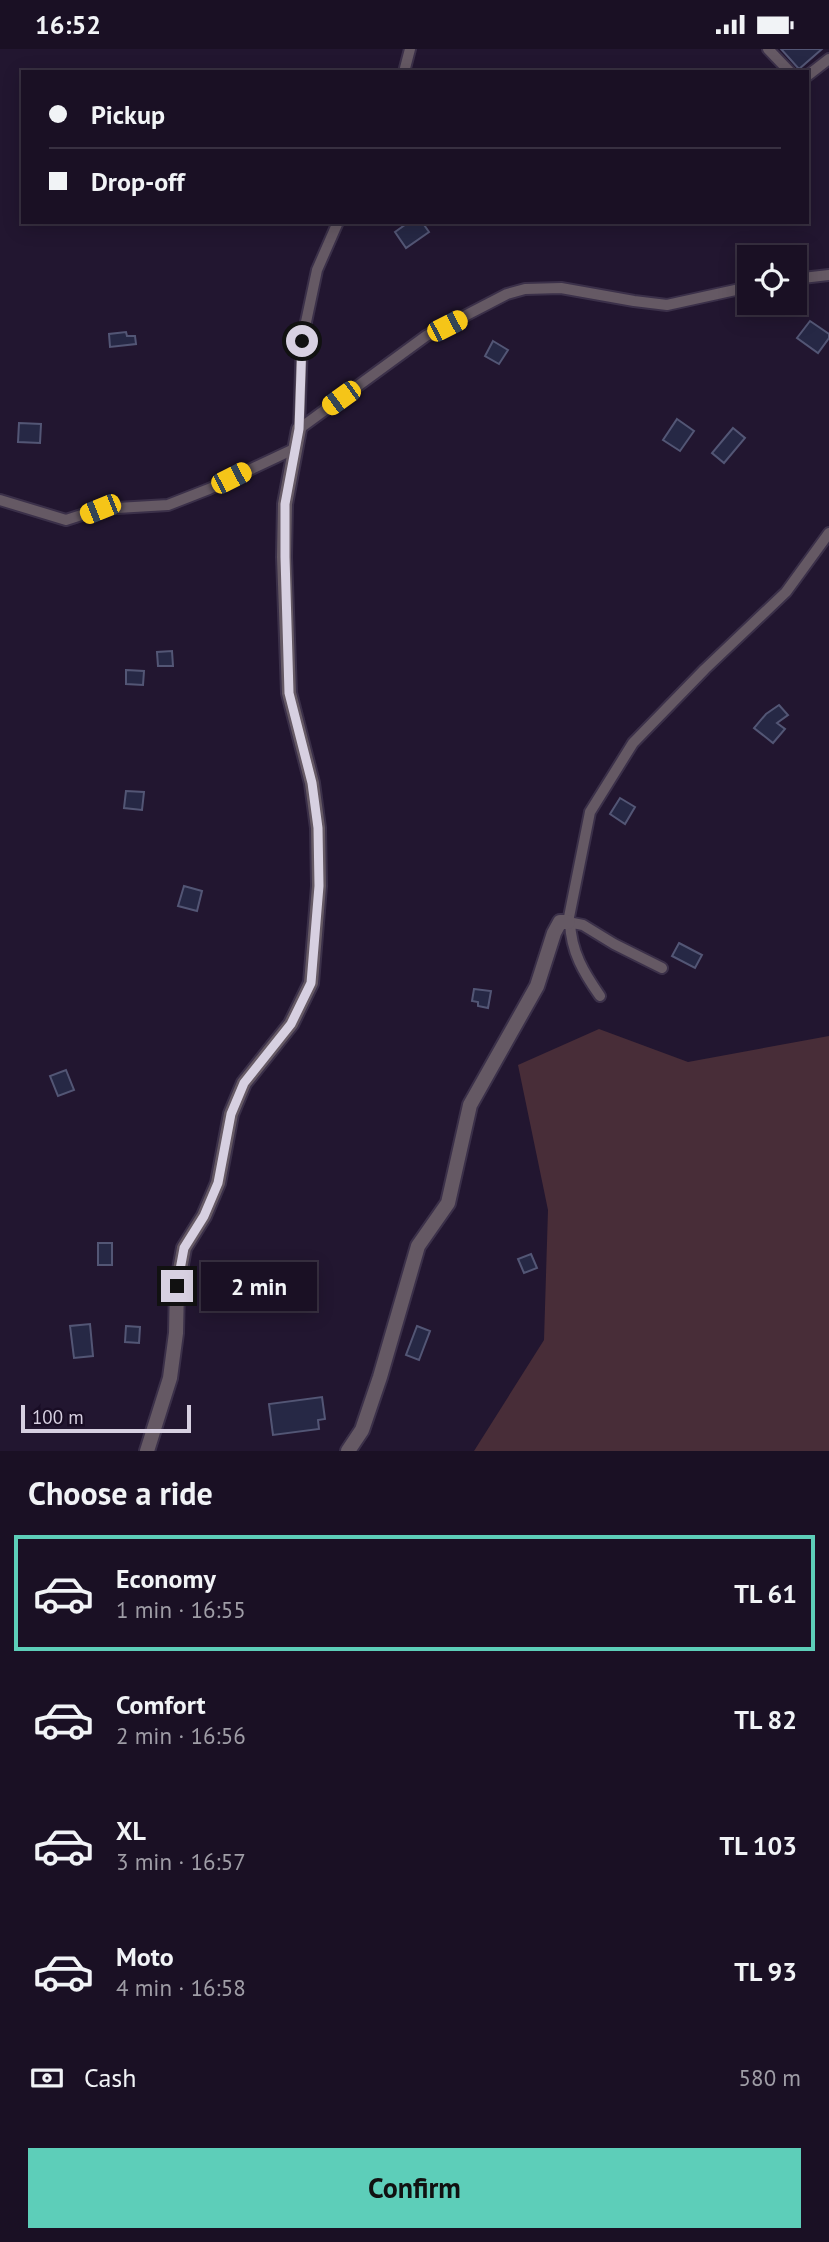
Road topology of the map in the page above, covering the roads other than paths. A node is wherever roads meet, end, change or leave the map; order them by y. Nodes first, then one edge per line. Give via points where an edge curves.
1 (410, 49) edge
2 (768, 49) edge
3 (829, 59) edge
4 (405, 70) edge
5 (788, 70) edge
6 (809, 74) edge
7 (337, 224) edge
8 (829, 275) edge
9 (807, 278) edge
10 (737, 290) edge
11 (299, 429) junction
12 (296, 448) junction
13 (0, 500) edge
14 (829, 533) edge
15 (569, 922) junction
16 (662, 968) dead end
17 (600, 996) dead end
18 (147, 1451) edge
19 (348, 1451) edge

1 - 4 street
2 - 5 street
3 - 6 street
7 - 11 street via 317,270 302,341
8 - 9 street
10 - 11 street via 667,305 561,288 507,294 426,336
11 - 12 street
12 - 13 street via 168,505 100,509 66,520
12 - 18 street via 285,504 285,570 289,693 312,783 318,828 319,886 311,983 291,1024 244,1083 231,1114 218,1183 184,1248 170,1378
14 - 15 street via 786,592 633,743 590,812
15 - 16 street via 583,925
15 - 17 street via 579,966
15 - 19 street via 561,922 554,933 537,986 470,1105 448,1203 418,1246 362,1430

